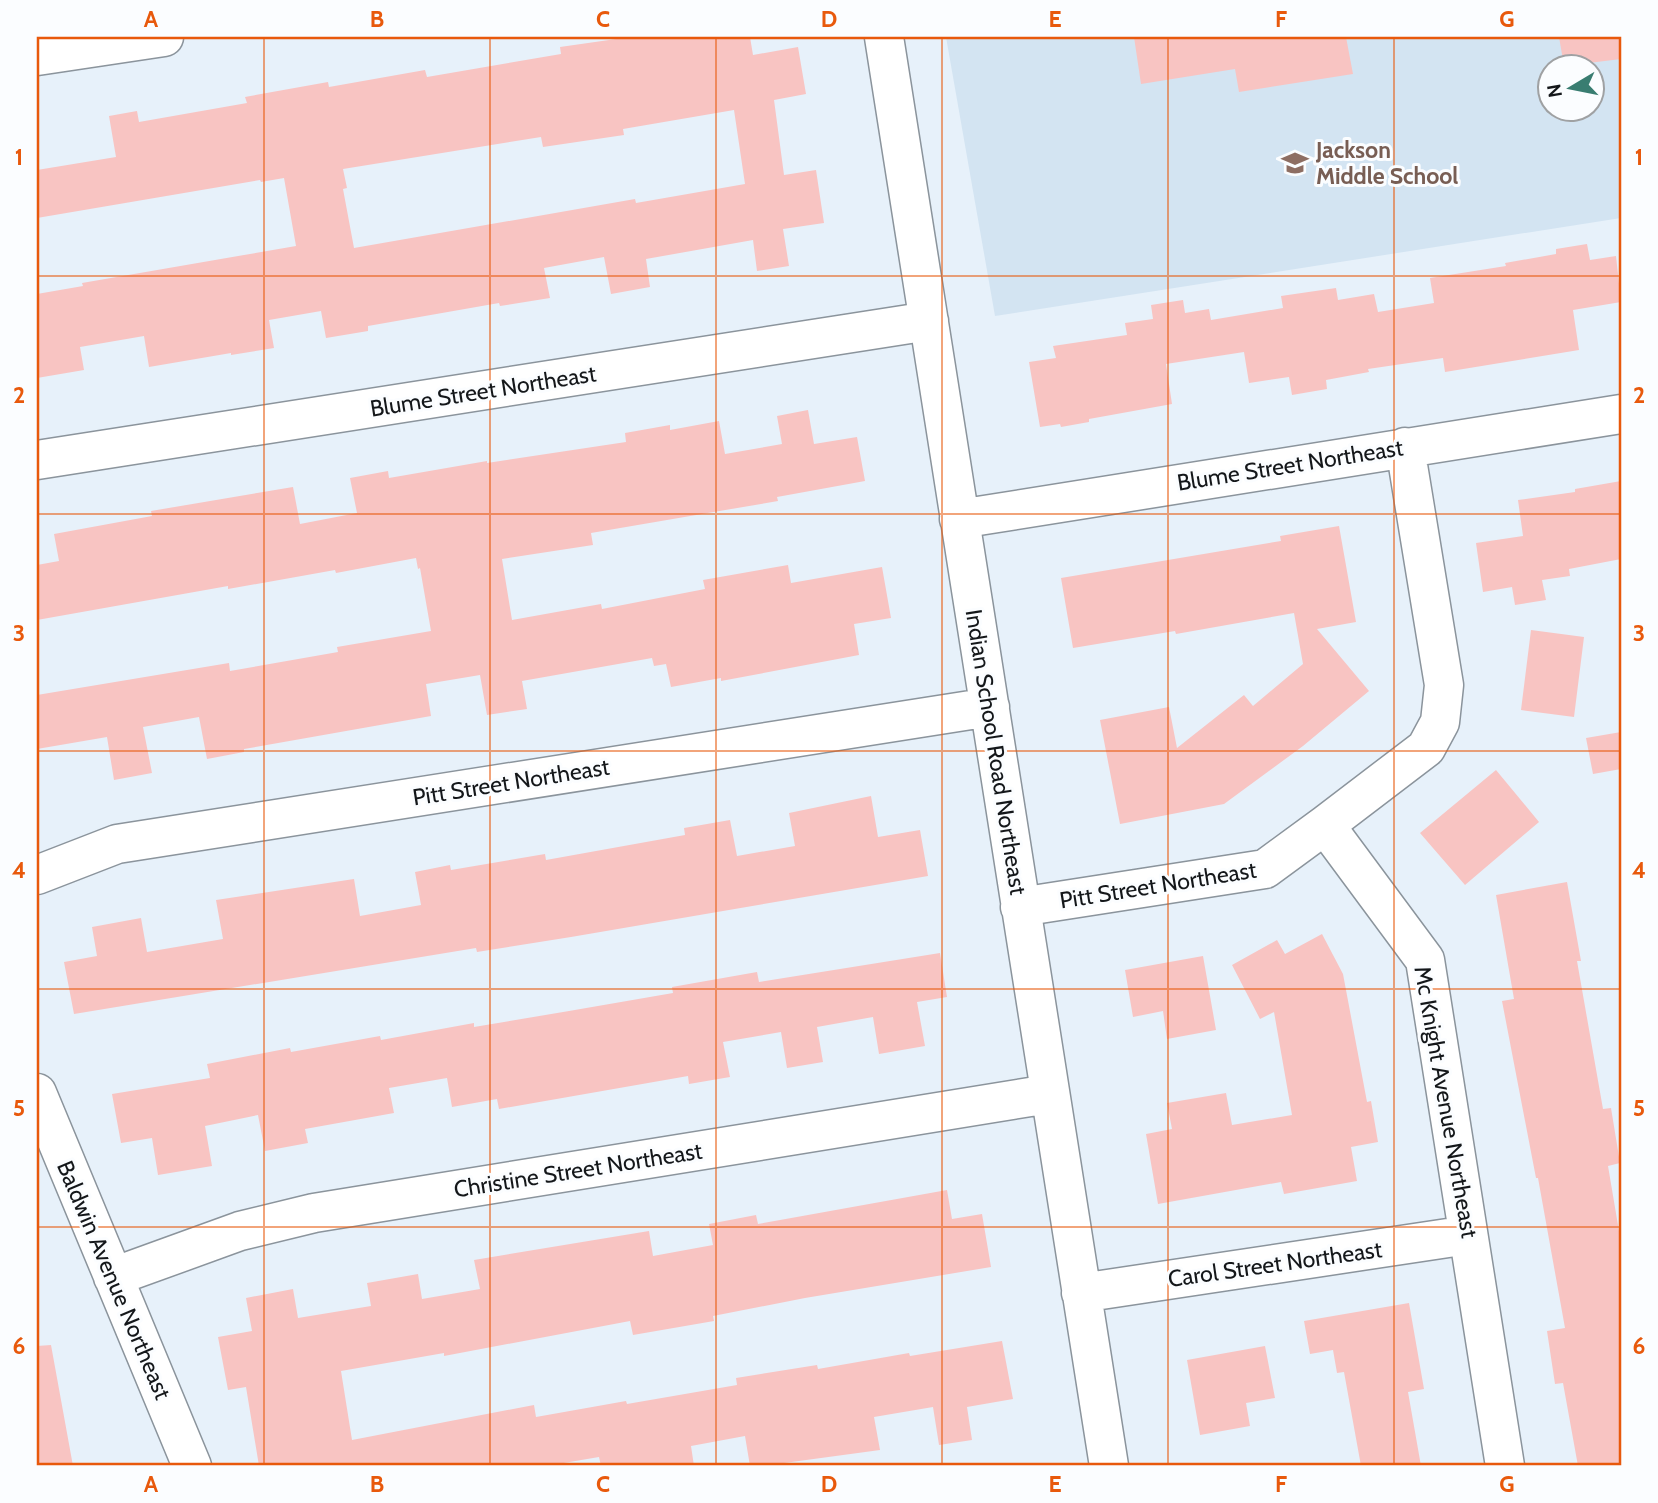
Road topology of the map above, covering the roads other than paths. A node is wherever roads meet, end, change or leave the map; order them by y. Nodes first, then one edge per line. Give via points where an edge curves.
1 (164, 37) edge
2 (884, 37) edge
3 (37, 56) edge
4 (929, 321) junction
5 (1621, 414) edge
6 (1405, 447) junction
7 (37, 460) edge
8 (959, 519) junction
9 (990, 707) junction
10 (1325, 825) junction
11 (37, 875) edge
12 (1020, 907) junction
13 (37, 1093) edge
14 (1049, 1094) junction
15 (1468, 1235) junction
16 (113, 1276) junction
17 (1081, 1293) junction
18 (192, 1466) edge
19 (1109, 1466) edge
20 (1505, 1466) edge

1 - 3 street
2 - 4 street, Indian School Road Northeast
4 - 7 street, Blume Street Northeast
4 - 8 street, Indian School Road Northeast
5 - 6 street, Blume Street Northeast
6 - 8 street, Blume Street Northeast
6 - 10 street via 1444,685 1440,722 1426,748
8 - 9 street, Indian School Road Northeast
9 - 11 street, Pitt Street Northeast via 117,844
9 - 12 street, Indian School Road Northeast
10 - 12 street, Pitt Street Northeast via 1265,869
10 - 15 street, Mc Knight Avenue Northeast via 1424,960
12 - 14 street, Indian School Road Northeast
13 - 16 street, Baldwin Avenue Northeast
14 - 16 street, Christine Street Northeast via 314,1213 240,1231
14 - 17 street, Indian School Road Northeast
15 - 17 street, Carol Street Northeast
15 - 20 street, Mc Knight Avenue Northeast
16 - 18 street, Baldwin Avenue Northeast
17 - 19 street, Indian School Road Northeast

